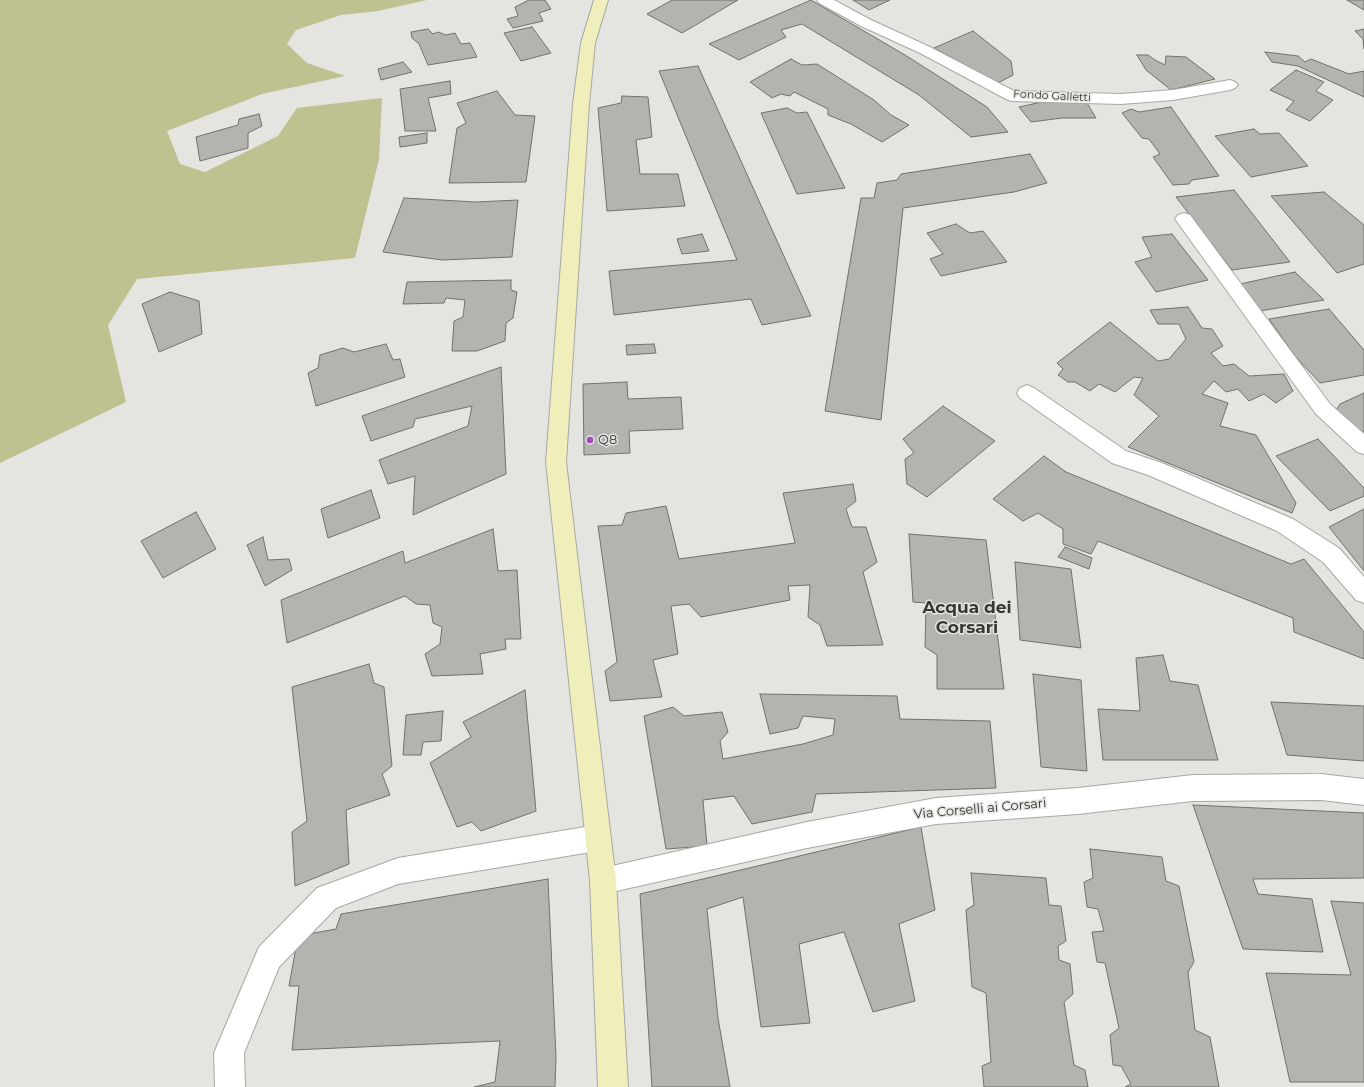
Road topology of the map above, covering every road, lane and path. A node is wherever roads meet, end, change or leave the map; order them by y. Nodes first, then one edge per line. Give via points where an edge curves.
1 (601, 0) edge
2 (824, 0) edge
3 (1230, 85) dead end
4 (1184, 220) dead end
5 (1028, 393) dead end
6 (1364, 446) edge
7 (1364, 593) edge
8 (1364, 792) edge
9 (597, 838) junction
10 (603, 881) junction
11 (230, 1087) edge
12 (614, 1087) edge

1 - 9 main road via 588,43 581,104 556,462
2 - 3 street, Fondo Galletti via 1011,96 1121,99 1173,95
4 - 6 street via 1323,408
5 - 7 street via 1119,457 1155,469 1285,525 1331,555
8 - 10 street, Via Corselli ai Corsari via 1321,787 1193,788 1078,801 936,811 807,835
9 - 10 main road
9 - 11 street via 398,871 327,898 270,957 230,1053
10 - 12 main road

